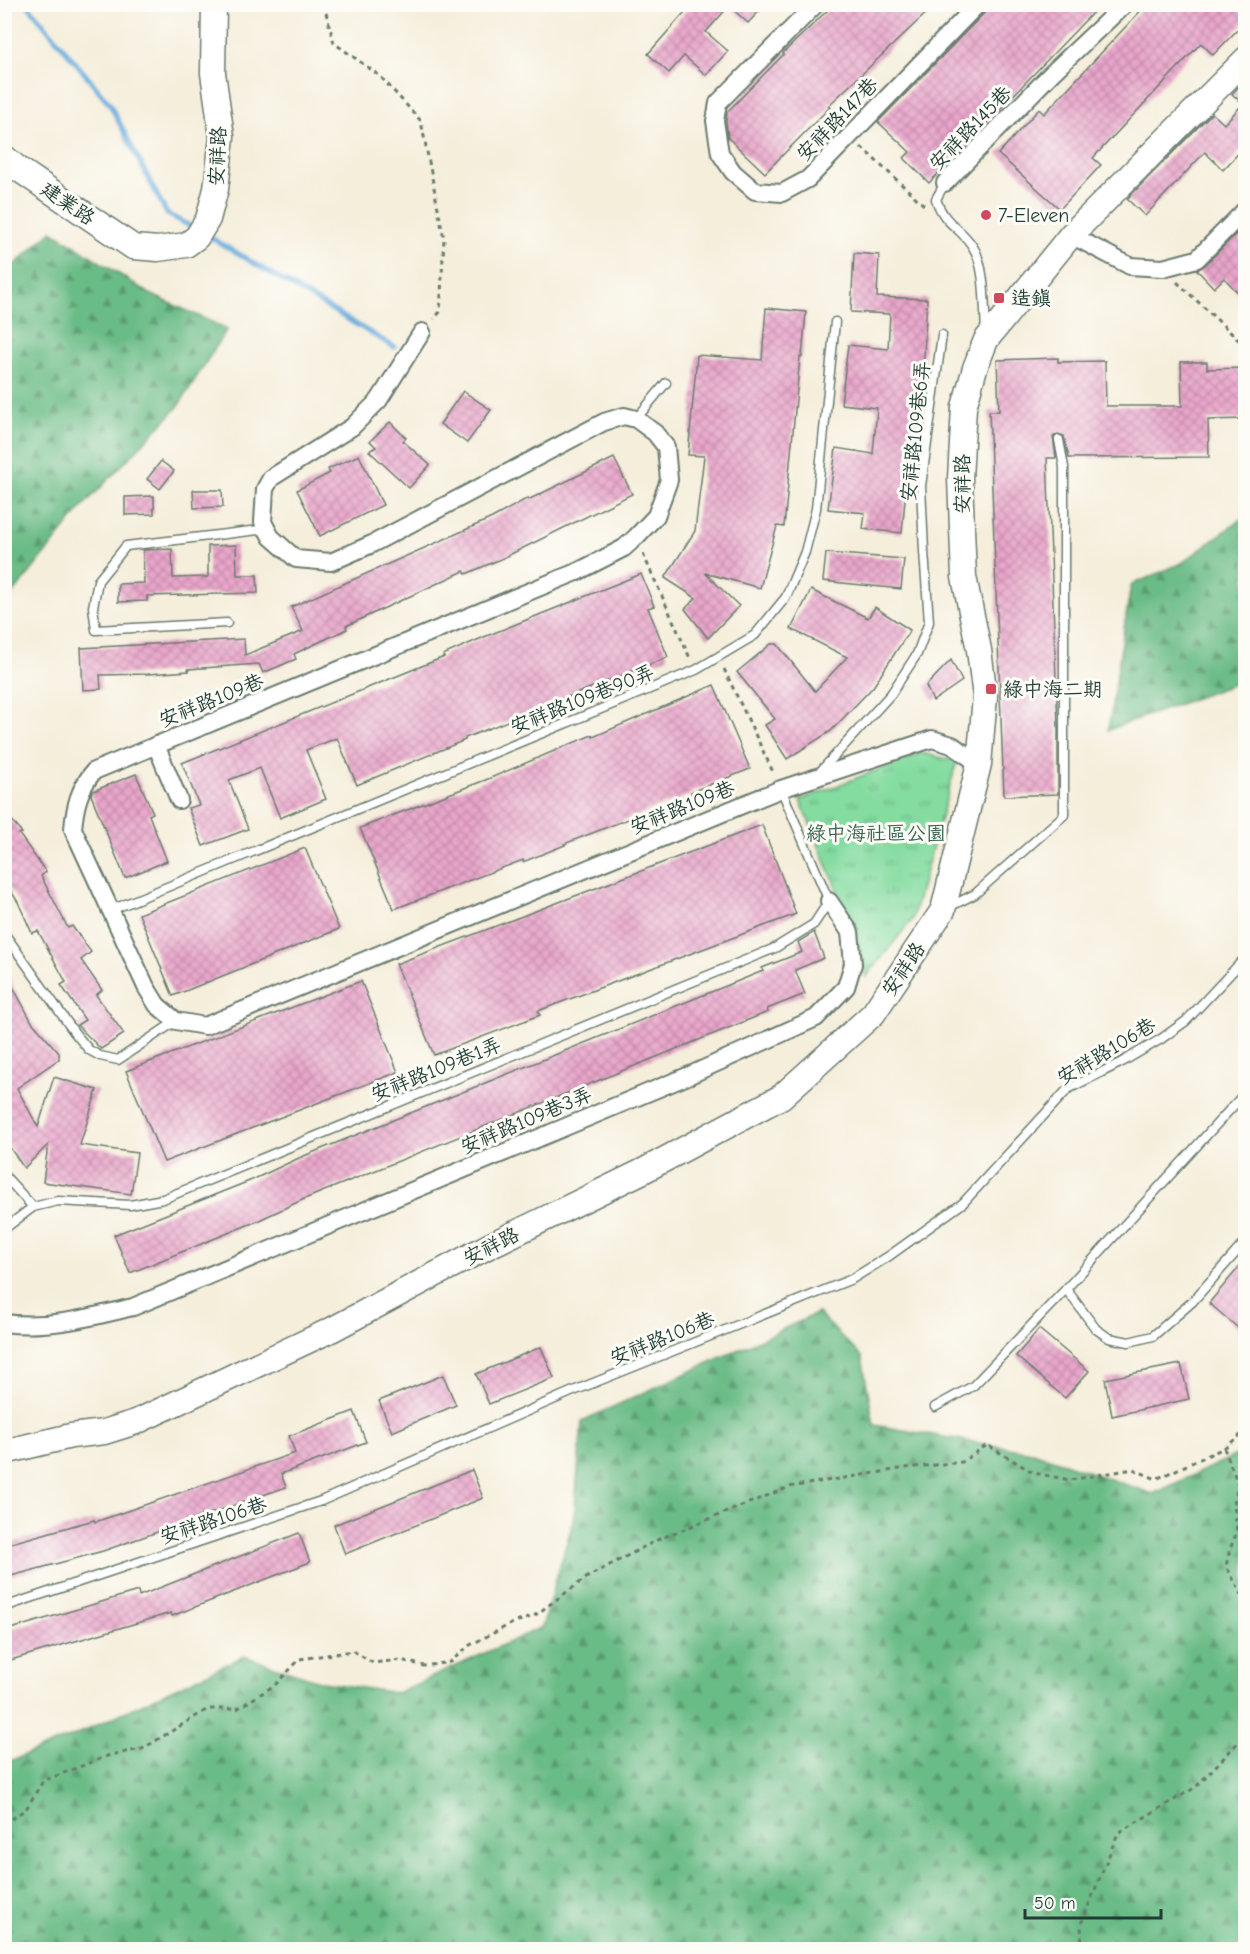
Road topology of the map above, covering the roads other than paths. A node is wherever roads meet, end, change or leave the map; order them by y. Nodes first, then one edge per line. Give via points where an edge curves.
1 (214, 4) edge
2 (816, 4) edge
3 (978, 4) edge
4 (1125, 4) edge
5 (1245, 59) edge
6 (4, 156) edge
7 (945, 183) joint
8 (1245, 209) edge
9 (1071, 235) junction
10 (133, 247) joint
11 (835, 321) dead end
12 (422, 332) road end
13 (942, 335) dead end
14 (986, 340) junction
15 (666, 382) dead end
16 (636, 419) junction
17 (1059, 440) dead end
18 (267, 529) junction
19 (227, 623) dead end
20 (156, 745) junction
21 (979, 765) junction
22 (815, 778) junction
23 (781, 789) junction
24 (179, 800) dead end
25 (829, 901) junction
26 (111, 910) junction
27 (943, 910) junction
28 (4, 933) edge
29 (1245, 957) edge
30 (176, 1021) junction
31 (1245, 1092) edge
32 (4, 1175) edge
33 (33, 1207) junction
34 (4, 1229) edge
35 (1245, 1241) edge
36 (1066, 1289) junction
37 (4, 1323) edge
38 (935, 1407) dead end
39 (4, 1452) edge
40 (4, 1607) edge

1 - 10 street, 安祥路 via 213,73 222,137 208,219 197,237 186,245
2 - 3 street, 安祥路147巷 via 718,103 715,122 720,153 733,172 755,191 782,193 808,179
4 - 7 street, 安祥路145巷
5 - 9 street, 安祥路
6 - 10 street, 建業路
7 - 14 lane, 安祥路145巷 via 936,199 940,212 973,246 980,263
8 - 9 street via 1197,259 1163,268 1130,266
9 - 14 street, 安祥路
11 - 26 lane, 安祥路109巷90弄 via 816,509 805,552 786,597 755,635 696,670
12 - 18 street via 379,400 352,427 272,478 265,489 263,522
13 - 22 lane, 安祥路109巷6弄 via 921,486 929,622 916,654 891,694
14 - 21 street, 安祥路 via 964,407 960,479 964,578 985,697
15 - 16 lane
16 - 18 street via 624,416 604,422 331,562 296,559
16 - 20 street, 安祥路109巷 via 666,447 669,480 656,516 624,548 579,571
17 - 27 lane via 1064,467 1064,815 975,894
18 - 19 lane via 126,546 98,581 93,607 96,630
20 - 24 street
20 - 26 street, 安祥路109巷 via 94,771 83,784 75,812 73,829
21 - 22 street, 安祥路109巷 via 952,745 932,739
21 - 27 street, 安祥路
22 - 23 street, 安祥路109巷
23 - 25 lane, 安祥路109巷3弄
23 - 30 street, 安祥路109巷 via 205,1026
25 - 33 lane, 安祥路109巷1弄 via 814,924 775,948 163,1199 130,1205 58,1202
25 - 37 street, 安祥路109巷3弄 via 850,932 853,964 846,987 816,1018 690,1075 133,1307 78,1321
26 - 30 street, 安祥路109巷 via 146,987 157,1005
27 - 39 street, 安祥路 via 873,1014 782,1097 644,1172 489,1246 333,1329 136,1422
28 - 30 lane via 74,1032 99,1056 118,1060
29 - 40 lane, 安祥路106巷 via 1186,1021 1122,1062 1068,1089 963,1203 852,1279 571,1392 321,1501
31 - 36 lane
32 - 33 lane
33 - 34 lane, 安祥路109巷1弄
35 - 36 lane via 1192,1302 1153,1336 1128,1342 1109,1338 1096,1329
36 - 38 lane via 973,1386

